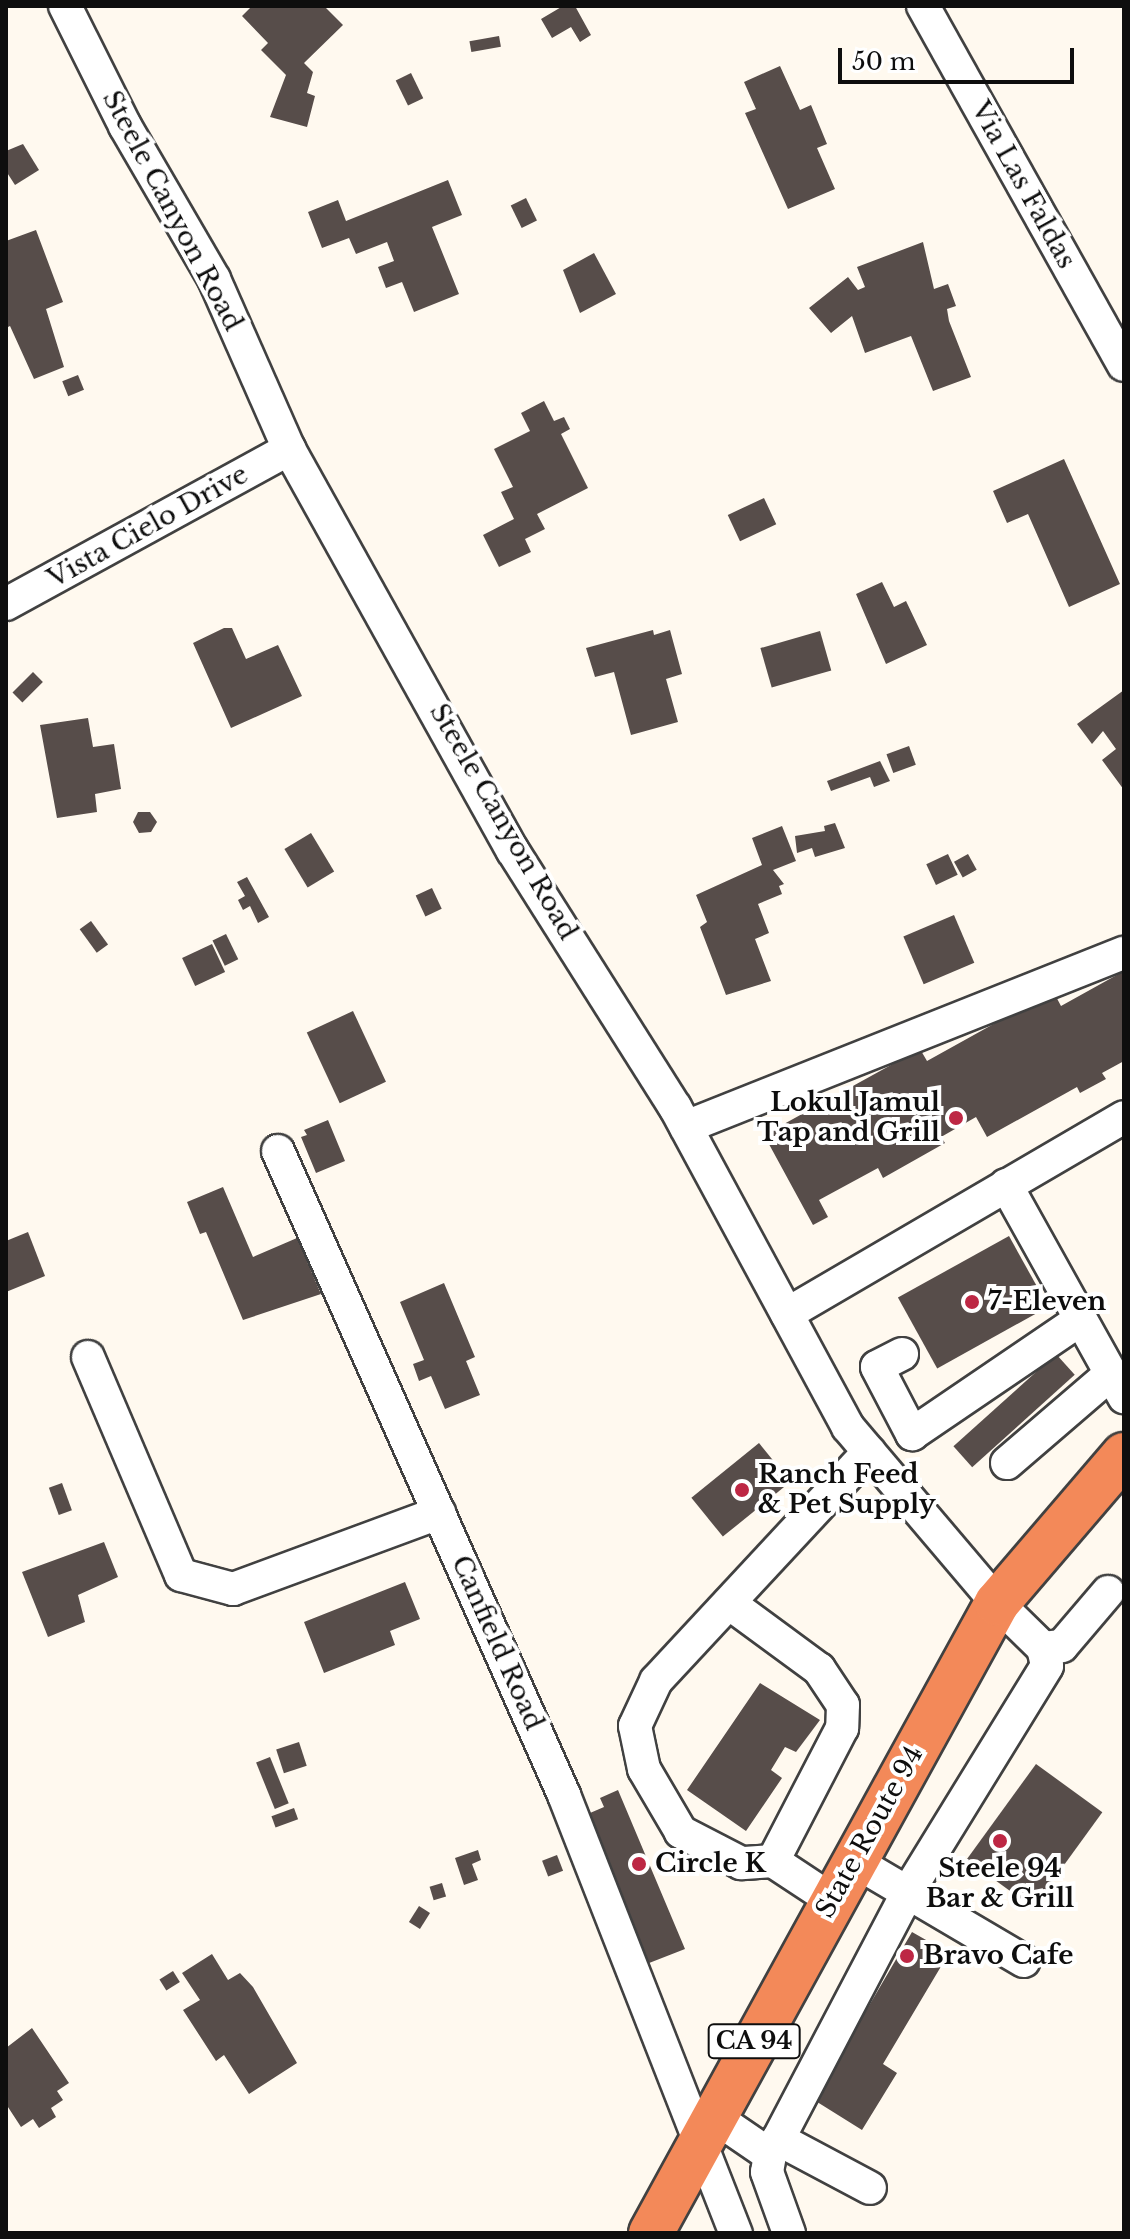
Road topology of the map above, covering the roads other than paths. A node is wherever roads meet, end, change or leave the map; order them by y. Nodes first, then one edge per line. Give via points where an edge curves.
1 (65, 6) edge
2 (923, 6) edge
3 (1124, 365) edge
4 (289, 449) junction
5 (6, 604) edge
6 (1124, 953) edge
7 (1124, 1117) edge
8 (686, 1127) junction
9 (278, 1151) dead end
10 (1006, 1185) junction
11 (787, 1314) junction
12 (1078, 1321) junction
13 (902, 1354) dead end
14 (88, 1357) dead end
15 (1116, 1386) edge
16 (869, 1452) junction
17 (1124, 1455) edge
18 (1007, 1463) dead end
19 (439, 1513) junction
20 (1108, 1592) dead end
21 (729, 1603) junction
22 (997, 1603) junction
23 (1043, 1648) junction
24 (773, 1861) junction
25 (854, 1861) junction
26 (908, 1892) junction
27 (832, 1900) junction
28 (1024, 1961) dead end
29 (705, 2130) junction
30 (774, 2147) junction
31 (870, 2188) dead end
32 (651, 2233) edge
33 (736, 2233) edge
34 (789, 2233) edge

1 - 4 street, Steele Canyon Road via 125,126 214,279
2 - 3 street, Via Las Faldas
4 - 5 street, Vista Cielo Drive
4 - 8 street, Steele Canyon Road via 513,851
6 - 8 street
7 - 10 street
8 - 11 street, Steele Canyon Road
9 - 19 street, Canfield Road
10 - 11 street
10 - 12 street
11 - 16 street, Steele Canyon Road via 848,1427
12 - 13 street via 912,1434 877,1367
12 - 15 street
14 - 19 street via 181,1575 233,1589
15 - 18 street
16 - 21 street
16 - 22 street, Steele Canyon Road
17 - 22 highway, State Route 94 / CA 94
19 - 29 street, Canfield Road
20 - 23 street via 1062,1646
21 - 24 street via 819,1669 843,1705 842,1728
21 - 24 street via 656,1681 635,1726 644,1769 681,1832 741,1863
22 - 23 street, Steele Canyon Road
22 - 25 highway, State Route 94 / CA 94
23 - 26 street via 1047,1666
24 - 27 street
25 - 26 street
25 - 27 highway, State Route 94 / CA 94
26 - 28 street
26 - 30 street
27 - 29 highway, State Route 94 / CA 94
29 - 30 street
29 - 32 highway, State Route 94 / CA 94
29 - 33 street, Canfield Road
30 - 31 street
30 - 34 street via 767,2172

